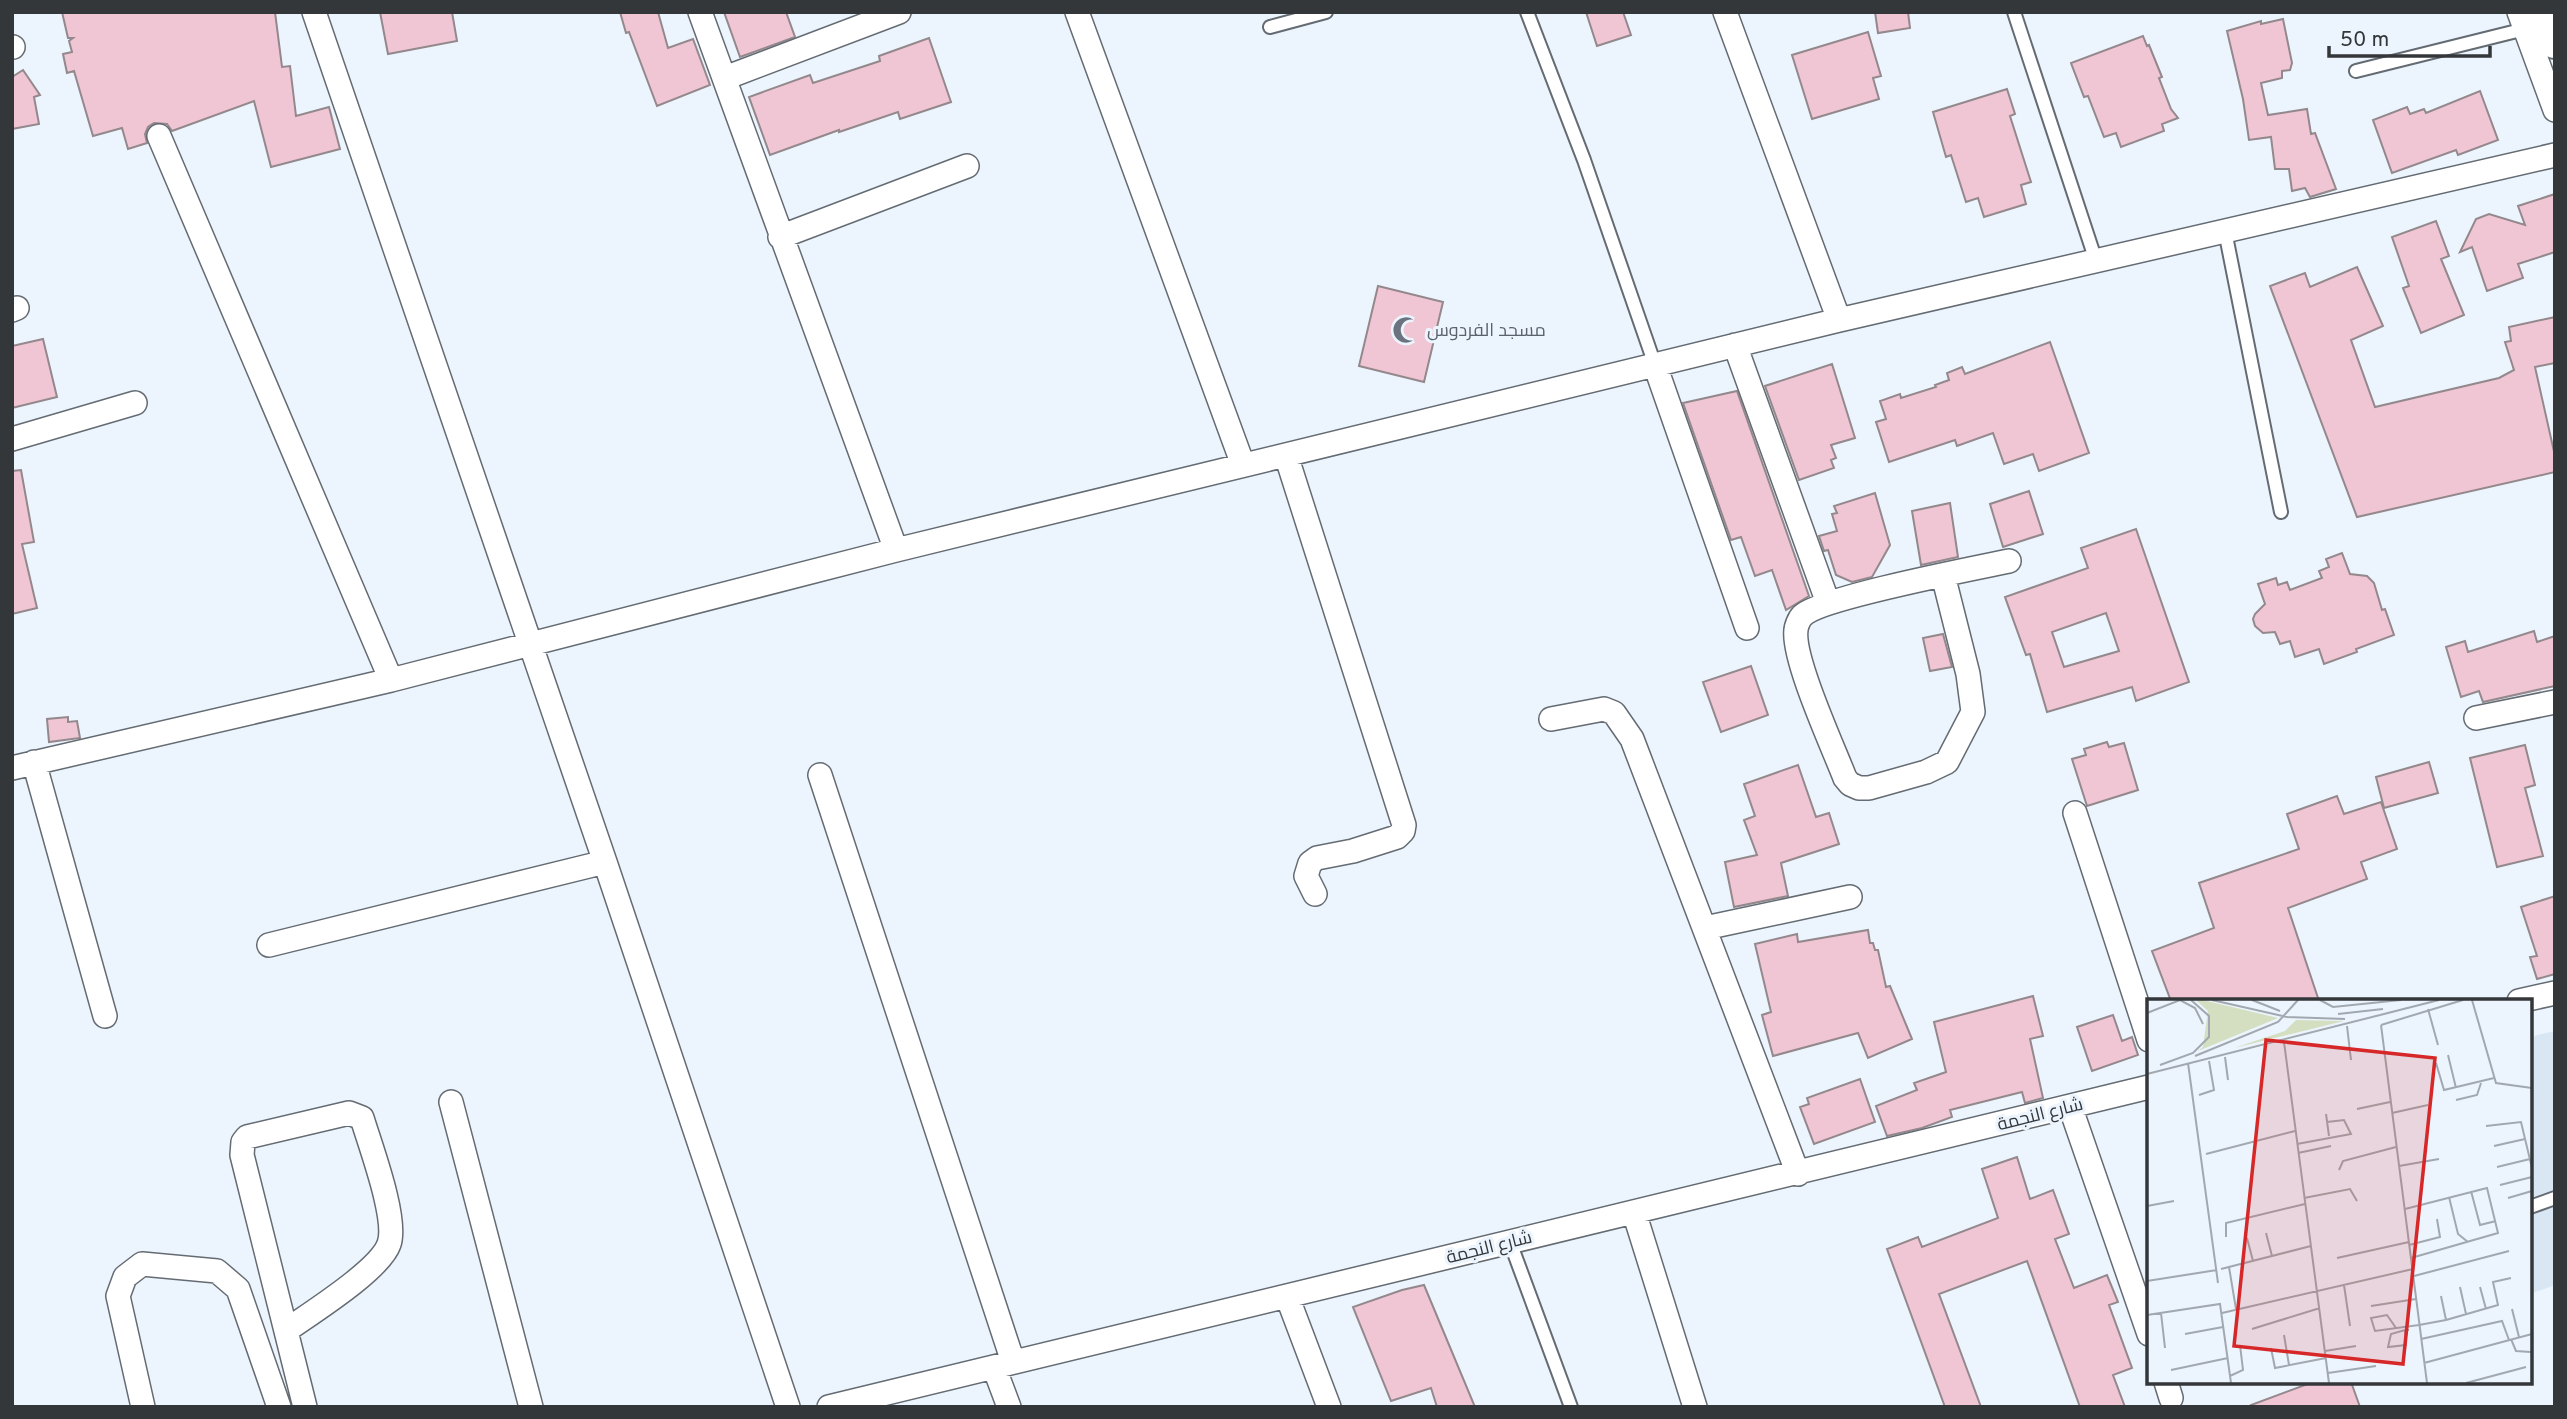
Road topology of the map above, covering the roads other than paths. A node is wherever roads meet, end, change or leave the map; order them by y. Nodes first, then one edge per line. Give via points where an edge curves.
1 (314, 12) edge
2 (700, 12) edge
3 (899, 12) edge
4 (1077, 12) edge
5 (1326, 12) edge
6 (1527, 12) edge
7 (1725, 12) edge
8 (2014, 12) edge
9 (2536, 23) edge
10 (1270, 27) dead end
11 (2356, 71) dead end
12 (725, 78) junction
13 (2555, 110) edge
14 (159, 136) dead end
15 (2555, 155) edge
16 (967, 166) dead end
17 (2225, 231) junction
18 (780, 237) junction
19 (2096, 261) junction
20 (1839, 320) junction
21 (1735, 345) junction
22 (1655, 365) junction
23 (135, 403) dead end
24 (12, 439) edge
25 (1286, 455) junction
26 (1243, 465) junction
27 (2281, 512) dead end
28 (896, 551) junction
29 (2009, 561) dead end
30 (1942, 575) junction
31 (1828, 603) junction
32 (1747, 628) dead end
33 (530, 645) junction
34 (391, 680) junction
35 (2555, 702) edge
36 (2476, 718) dead end
37 (1551, 719) dead end
38 (23, 765) edge
39 (820, 775) dead end
40 (2076, 813) dead end
41 (606, 862) junction
42 (1315, 894) dead end
43 (1850, 897) dead end
44 (1704, 928) junction
45 (269, 945) dead end
46 (2555, 993) edge
47 (2528, 999) edge
48 (105, 1016) dead end
49 (2147, 1034) edge
50 (2147, 1087) edge
51 (451, 1102) dead end
52 (2070, 1106) junction
53 (1798, 1174) junction
54 (2555, 1198) edge
55 (2532, 1206) edge
56 (1634, 1212) junction
57 (1510, 1242) junction
58 (1287, 1296) junction
59 (2147, 1328) edge
60 (287, 1330) junction
61 (1004, 1364) junction
62 (886, 1400) edge
63 (143, 1407) edge
64 (279, 1407) edge
65 (304, 1407) edge
66 (531, 1407) edge
67 (788, 1407) edge
68 (829, 1407) edge
69 (1009, 1407) edge
70 (1328, 1407) edge
71 (1571, 1407) edge
72 (1695, 1407) edge

1 - 33 street
2 - 12 street
3 - 12 street
4 - 26 street
5 - 10 lane
6 - 22 lane
7 - 20 street
8 - 19 lane
9 - 11 lane
9 - 13 street
12 - 18 street
14 - 34 street
15 - 17 street
16 - 18 street
17 - 19 street
17 - 27 lane
18 - 28 street
19 - 20 street
20 - 21 street
21 - 22 street
21 - 31 street
22 - 25 street
22 - 32 street
23 - 24 street
25 - 26 street
25 - 42 street via 1404,825 1396,837 1310,863 1306,876
26 - 28 street
28 - 33 street
29 - 30 street
30 - 31 street
30 - 31 street via 1968,674 1973,712 1947,762 1869,788 1859,788 1845,778 1798,653 1796,628 1802,615
33 - 34 street
33 - 41 street
34 - 38 street
35 - 36 street
37 - 44 street via 1604,709 1623,724
38 - 48 street
39 - 61 street
40 - 49 street
41 - 45 street
41 - 67 street
43 - 44 street
44 - 53 street
46 - 47 street
50 - 52 street, شارع النجمة
51 - 66 street
52 - 53 street, شارع النجمة
52 - 59 street
53 - 56 street, شارع النجمة
54 - 55 lane
56 - 57 street, شارع النجمة
56 - 72 street
57 - 58 street, شارع النجمة
57 - 71 lane
58 - 61 street, شارع النجمة
58 - 70 street
60 - 60 street via 373,1267 389,1244 391,1219 362,1118 349,1113 247,1137 243,1142 242,1155
60 - 65 street
61 - 62 street, شارع النجمة
61 - 69 street
62 - 68 street, شارع النجمة
63 - 64 street via 118,1296 125,1276 142,1264 217,1271 237,1289

